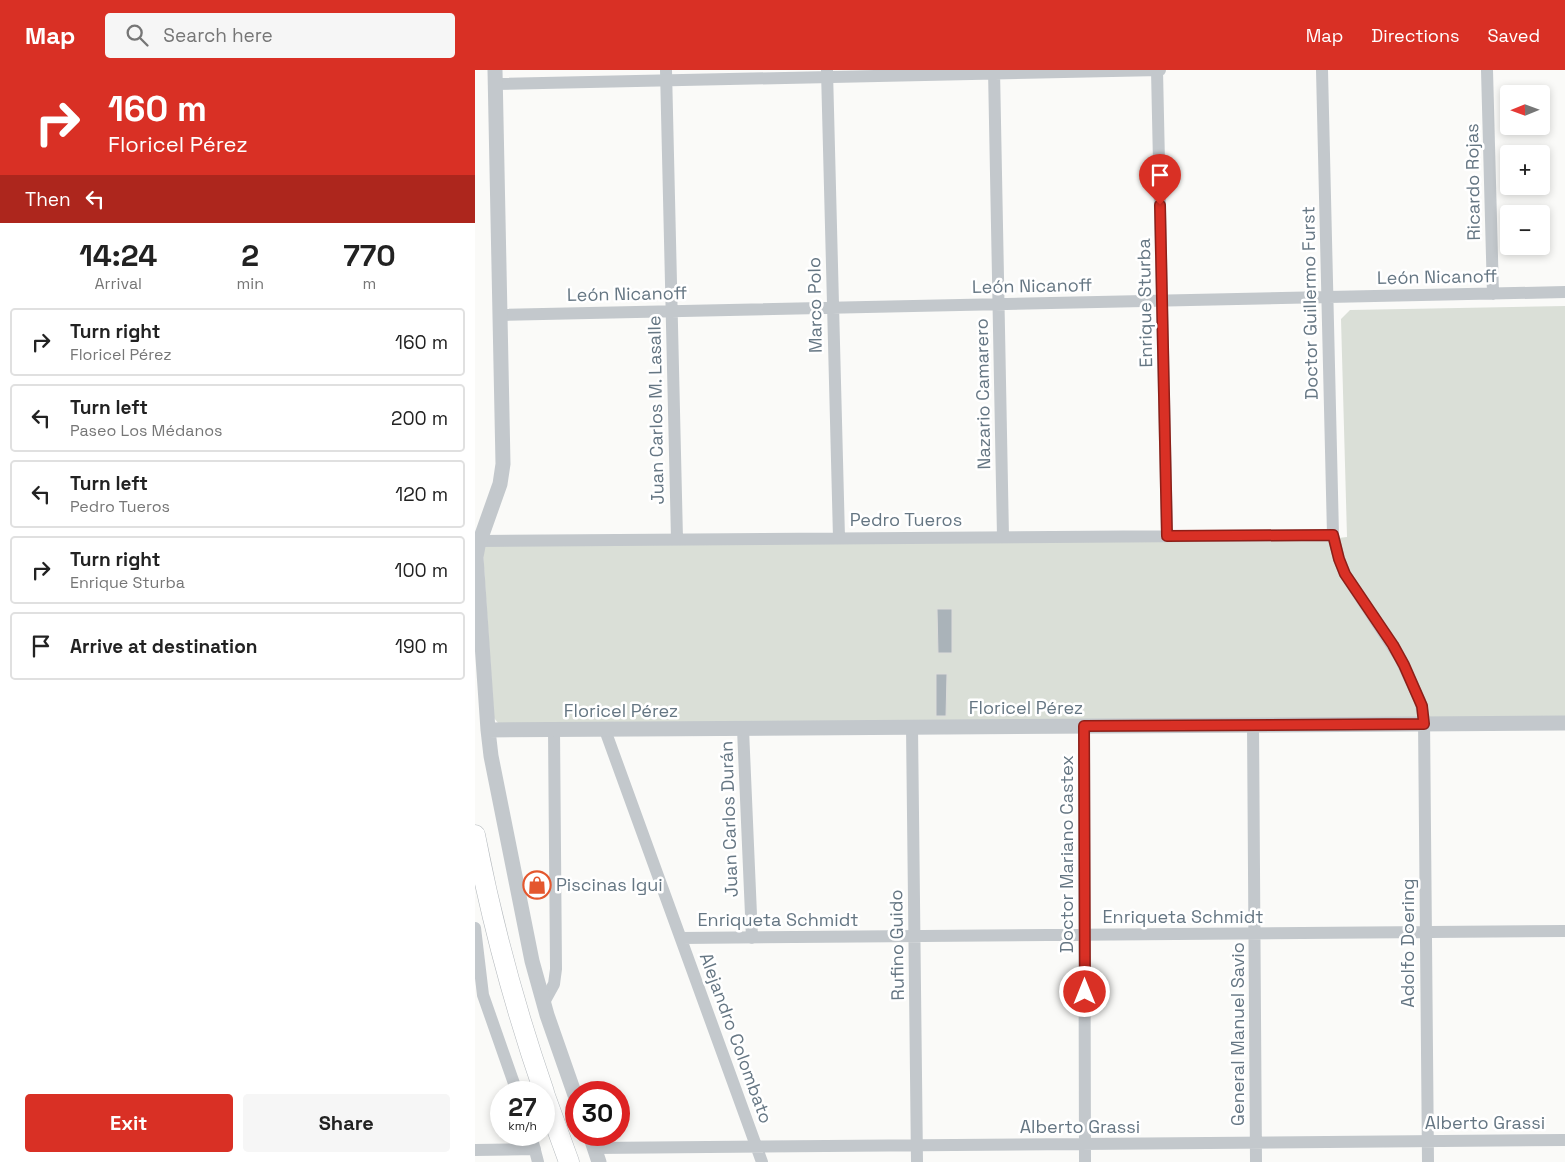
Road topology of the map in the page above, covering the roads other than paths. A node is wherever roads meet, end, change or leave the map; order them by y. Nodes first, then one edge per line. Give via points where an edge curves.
1 (1158, 70) edge
2 (1322, 70) edge
3 (1487, 70) edge
4 (994, 72) edge
5 (827, 74) edge
6 (666, 75) edge
7 (495, 77) edge
8 (1565, 292) edge
9 (1493, 294) junction
10 (1327, 297) junction
11 (1162, 301) junction
12 (999, 304) junction
13 (833, 308) junction
14 (671, 311) junction
15 (501, 315) junction
16 (1333, 535) junction
17 (1167, 536) junction
18 (1003, 537) junction
19 (839, 538) junction
20 (677, 539) junction
21 (480, 540) junction
22 (1565, 723) edge
23 (1424, 724) junction
24 (1253, 725) junction
25 (1084, 726) junction
26 (913, 727) junction
27 (743, 728) junction
28 (488, 730) junction
29 (554, 730) junction
30 (605, 730) junction
31 (475, 835) edge
32 (475, 928) edge
33 (1565, 931) edge
34 (1426, 932) junction
35 (1255, 934) junction
36 (1085, 935) junction
37 (915, 936) junction
38 (681, 938) junction
39 (752, 938) junction
40 (543, 1004) junction
41 (513, 1081) edge
42 (540, 1081) edge
43 (570, 1081) edge
44 (555, 1123) edge
45 (1565, 1140) edge
46 (1428, 1141) junction
47 (1256, 1143) junction
48 (1085, 1144) junction
49 (534, 1146) edge
50 (917, 1146) junction
51 (757, 1147) junction
52 (595, 1148) edge
53 (535, 1149) junction
54 (475, 1150) edge
55 (538, 1162) edge
56 (569, 1162) edge
57 (762, 1162) edge
58 (917, 1162) edge
59 (1085, 1162) edge
60 (1256, 1162) edge
61 (1428, 1162) edge

1 - 4 street
1 - 11 street, Enrique Sturba
2 - 10 street, Doctor Guillermo Furst
3 - 9 street, Ricardo Rojas
4 - 5 street
4 - 12 street, Nazario Camarero
5 - 6 street
5 - 13 street, Marco Polo
6 - 7 street
6 - 14 street, Juan Carlos M. Lasalle
7 - 15 street
8 - 9 street, León Nicanoff
9 - 10 street, León Nicanoff
10 - 11 street, León Nicanoff
10 - 16 street, Doctor Guillermo Furst
11 - 12 street, León Nicanoff
11 - 17 street, Enrique Sturba
12 - 13 street, León Nicanoff
12 - 18 street, Nazario Camarero
13 - 14 street, León Nicanoff
13 - 19 street, Marco Polo
14 - 15 street, León Nicanoff
14 - 20 street, Juan Carlos M. Lasalle
15 - 21 street via 503,464 500,484
16 - 17 street, Pedro Tueros
16 - 23 street, Doctor Guillermo Furst via 1345,574 1404,665 1422,706
17 - 18 street, Pedro Tueros
18 - 19 street, Pedro Tueros
19 - 20 street, Pedro Tueros
20 - 21 street, Pedro Tueros
21 - 28 street via 476,557
22 - 23 street, Floricel Pérez
23 - 24 street, Floricel Pérez
23 - 34 street, Adolfo Doering
24 - 25 street, Floricel Pérez
24 - 35 street, General Manuel Savio
25 - 26 street, Floricel Pérez
25 - 36 street, Doctor Mariano Castex
26 - 27 street, Floricel Pérez
26 - 37 street, Rufino Guido
27 - 30 street, Floricel Pérez
27 - 39 street, Juan Carlos Durán
28 - 29 street, Floricel Pérez
28 - 40 street via 531,961
29 - 30 street, Floricel Pérez
29 - 40 street via 556,968 554,984
30 - 38 street, Alejandro Colombato
31 - 42 highway via 511,992
32 - 41 street via 483,995
33 - 34 street, Enriqueta Schmidt
34 - 35 street, Enriqueta Schmidt
34 - 46 street, Adolfo Doering
35 - 36 street, Enriqueta Schmidt
35 - 47 street, General Manuel Savio
36 - 37 street, Enriqueta Schmidt
36 - 48 street, Doctor Mariano Castex
37 - 39 street, Enriqueta Schmidt
37 - 50 street, Rufino Guido
38 - 39 street, Enriqueta Schmidt
38 - 51 street, Alejandro Colombato
40 - 43 street
44 - 56 highway
45 - 46 street, Alberto Grassi
46 - 47 street, Alberto Grassi
46 - 61 street, Adolfo Doering
47 - 48 street, Alberto Grassi
47 - 60 street, General Manuel Savio
48 - 50 street, Alberto Grassi
48 - 59 street, Doctor Mariano Castex
49 - 53 street
50 - 51 street, Alberto Grassi
50 - 58 street, Rufino Guido
51 - 52 street, Alberto Grassi
51 - 57 street, Alejandro Colombato
53 - 54 street
53 - 55 street

